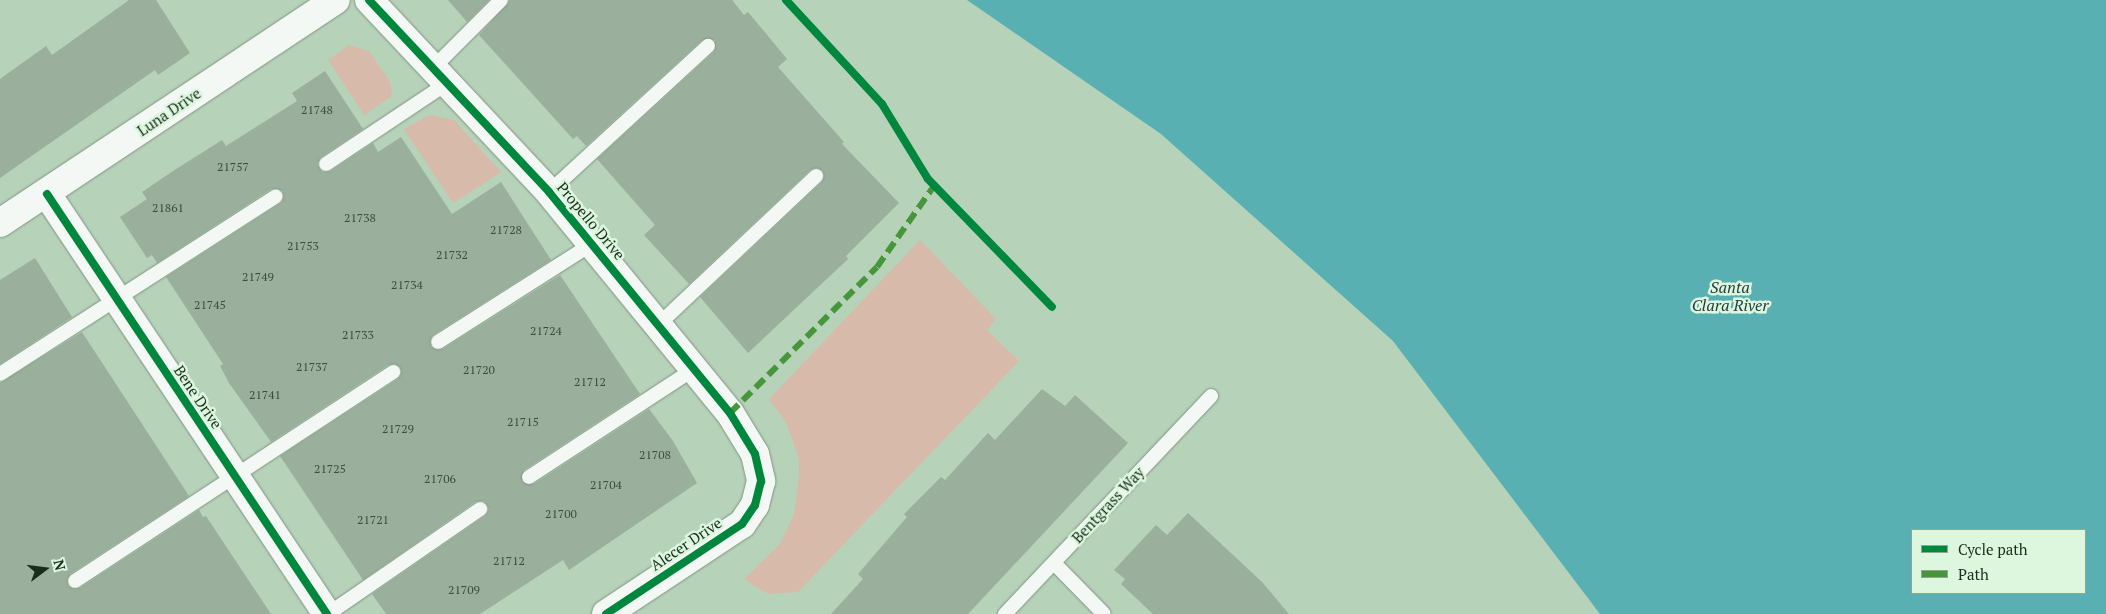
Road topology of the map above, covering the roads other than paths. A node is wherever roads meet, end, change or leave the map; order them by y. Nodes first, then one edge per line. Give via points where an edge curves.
1 (336, 0) edge
2 (369, 0) edge
3 (501, 0) edge
4 (708, 46) dead end
5 (442, 74) junction
6 (326, 164) dead end
7 (816, 176) dead end
8 (549, 192) junction
9 (47, 194) junction
10 (276, 196) dead end
11 (0, 223) edge
12 (592, 244) junction
13 (116, 298) junction
14 (659, 324) junction
15 (438, 342) dead end
16 (694, 369) junction
17 (393, 372) dead end
18 (0, 374) edge
19 (1211, 396) dead end
20 (235, 476) junction
21 (529, 477) dead end
22 (761, 480) joint
23 (480, 509) dead end
24 (1054, 563) junction
25 (75, 580) dead end
26 (328, 614) edge
27 (606, 614) edge
28 (1005, 614) edge
29 (1104, 614) edge

1 - 9 street, Luna Drive
2 - 5 street, Propello Drive
3 - 5 lane
4 - 8 lane
5 - 6 lane
5 - 8 street, Propello Drive
7 - 14 lane
8 - 12 street, Propello Drive
9 - 11 street, Luna Drive
9 - 13 street, Bene Drive
10 - 13 lane
12 - 14 street, Propello Drive
12 - 15 lane
13 - 18 lane
13 - 20 street, Bene Drive
14 - 16 street, Propello Drive
16 - 21 lane
16 - 22 street, Propello Drive via 745,436
17 - 20 lane
19 - 24 lane, Bentgrass Way
20 - 25 lane
20 - 26 street, Bene Drive
22 - 27 street, Alecer Drive via 755,505 742,524
23 - 26 lane
24 - 28 lane, Bentgrass Way
24 - 29 lane

